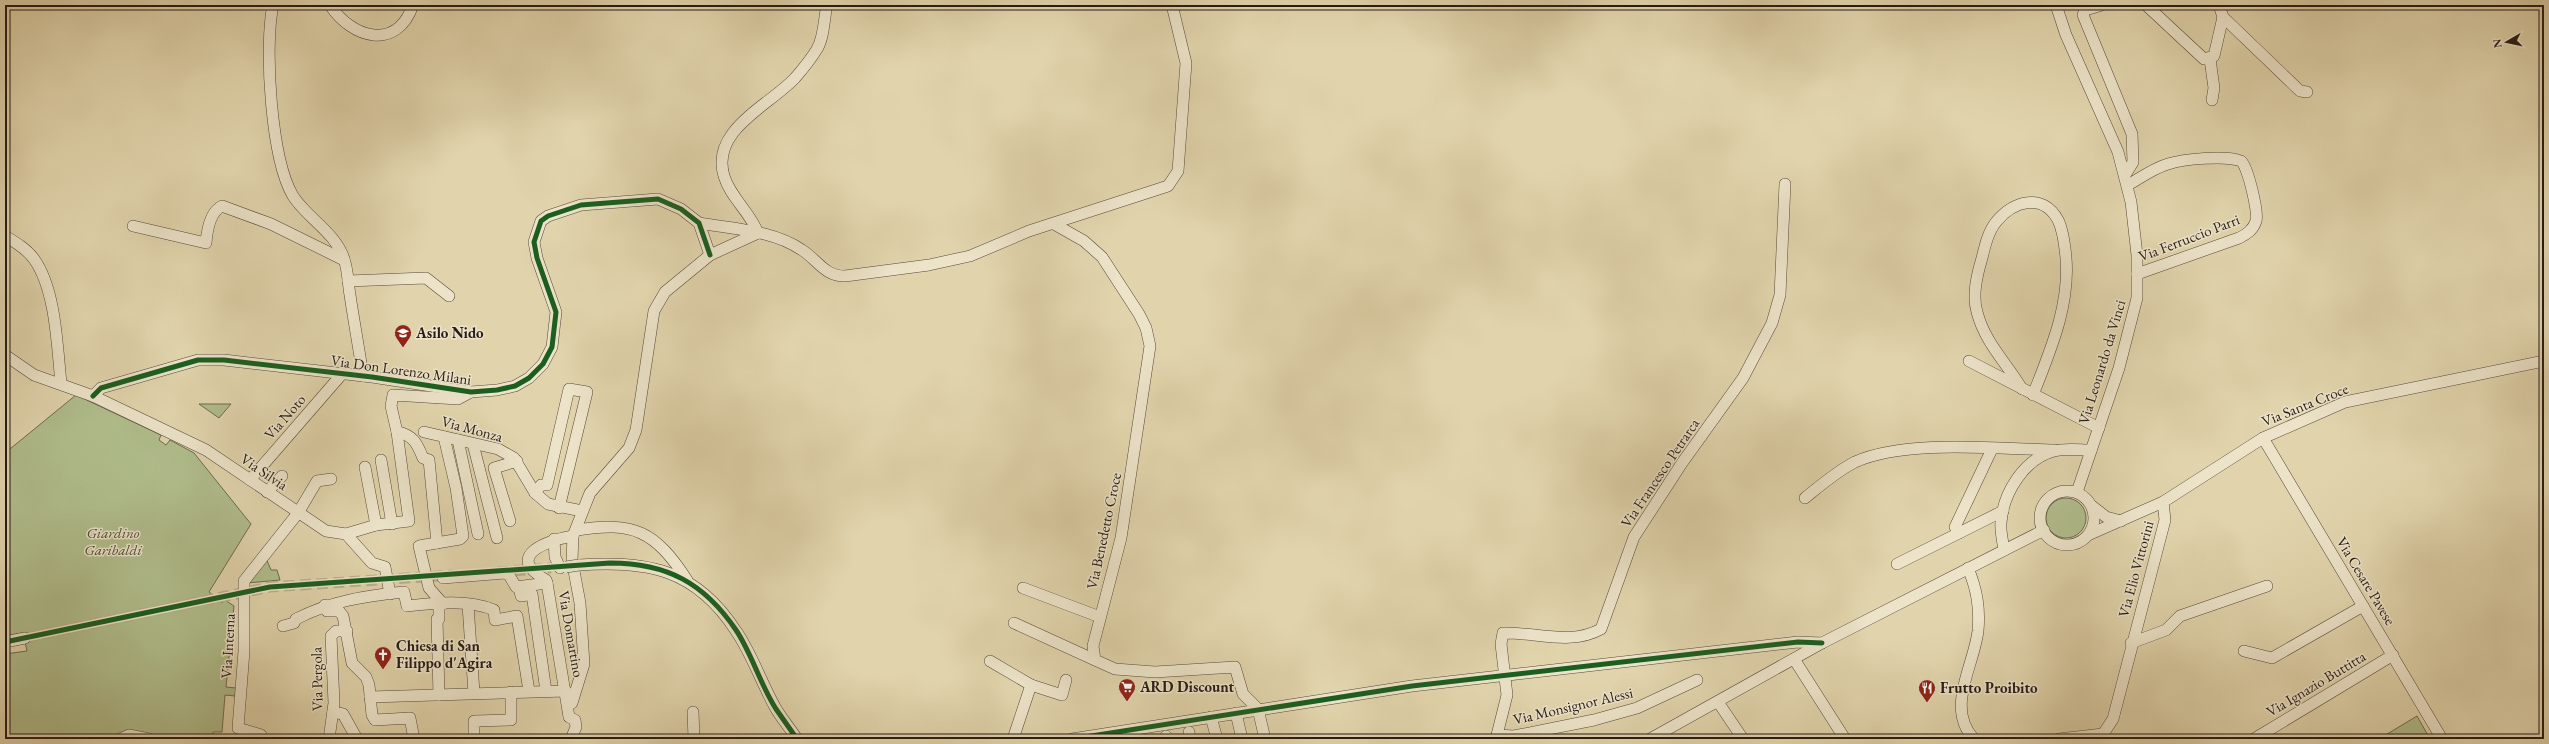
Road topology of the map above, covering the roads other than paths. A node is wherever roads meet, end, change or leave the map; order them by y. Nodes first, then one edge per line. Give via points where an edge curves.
1 (273, 5) edge
2 (330, 5) edge
3 (413, 5) edge
4 (827, 5) edge
5 (1172, 5) edge
6 (2056, 5) edge
7 (2102, 5) edge
8 (2146, 5) edge
9 (2219, 5) edge
10 (2223, 17) junction
11 (2210, 59) junction
12 (2307, 92) dead end
13 (2212, 100) dead end
14 (2126, 180) junction
15 (1784, 184) dead end
16 (699, 223) junction
17 (1054, 224) junction
18 (133, 226) dead end
19 (758, 233) junction
20 (5, 236) edge
21 (710, 255) junction
22 (344, 260) junction
23 (2137, 274) junction
24 (348, 281) junction
25 (449, 296) dead end
26 (5, 355) edge
27 (1969, 361) dead end
28 (2544, 361) edge
29 (342, 374) junction
30 (363, 376) junction
31 (61, 383) junction
32 (2022, 389) junction
33 (471, 392) junction
34 (2033, 395) junction
35 (93, 396) junction
36 (2099, 428) junction
37 (397, 432) junction
38 (424, 432) dead end
39 (444, 437) junction
40 (2263, 438) junction
41 (458, 440) junction
42 (473, 444) junction
43 (1992, 449) junction
44 (2055, 450) junction
45 (2091, 450) junction
46 (381, 460) dead end
47 (517, 461) junction
48 (364, 467) dead end
49 (282, 476) dead end
50 (331, 479) dead end
51 (250, 480) junction
52 (267, 492) junction
53 (2077, 492) junction
54 (535, 493) junction
55 (1805, 498) dead end
56 (2163, 502) junction
57 (2092, 506) junction
58 (559, 508) junction
59 (582, 511) junction
60 (2002, 511) junction
61 (298, 513) junction
62 (510, 521) dead end
63 (2120, 521) junction
64 (392, 524) junction
65 (376, 525) junction
66 (2044, 530) junction
67 (575, 533) junction
68 (1959, 533) junction
69 (346, 534) junction
70 (478, 534) dead end
71 (2088, 535) junction
72 (497, 538) dead end
73 (554, 539) junction
74 (437, 543) junction
75 (665, 550) junction
76 (2004, 550) junction
77 (1897, 564) dead end
78 (1968, 568) junction
79 (662, 569) junction
80 (443, 578) tunnel mouth
81 (687, 580) junction
82 (546, 583) junction
83 (2267, 586) dead end
84 (519, 587) junction
85 (1023, 588) dead end
86 (390, 594) junction
87 (441, 604) junction
88 (324, 605) junction
89 (468, 605) junction
90 (2363, 606) junction
91 (1100, 617) junction
92 (1014, 623) dead end
93 (283, 626) dead end
94 (347, 631) junction
95 (25, 638) tunnel mouth
96 (5, 642) edge
97 (1822, 643) junction
98 (2131, 643) junction
99 (2244, 651) dead end
100 (2392, 655) junction
101 (1794, 659) junction
102 (1095, 660) junction
103 (990, 661) dead end
104 (1504, 677) junction
105 (1066, 680) dead end
106 (1697, 680) dead end
107 (1031, 685) junction
108 (529, 691) junction
109 (546, 691) junction
110 (566, 691) junction
111 (511, 692) junction
112 (474, 693) junction
113 (438, 694) junction
114 (370, 698) junction
115 (1718, 702) junction
116 (568, 705) junction
117 (1258, 709) junction
118 (333, 712) junction
119 (693, 712) dead end
120 (1236, 713) junction
121 (1211, 717) junction
122 (2103, 736) edge
123 (261, 737) edge
124 (1496, 737) edge
125 (120, 739) edge
126 (149, 739) edge
127 (329, 739) edge
128 (357, 739) edge
129 (414, 739) edge
130 (474, 739) edge
131 (571, 739) edge
132 (694, 739) edge
133 (797, 739) edge
134 (1013, 739) edge
135 (1072, 739) edge
136 (1217, 739) edge
137 (1242, 739) edge
138 (1265, 739) edge
139 (1650, 739) edge
140 (1743, 739) edge
141 (1845, 739) edge
142 (1974, 739) edge
143 (2059, 739) edge
144 (2254, 739) edge
145 (2442, 739) edge

1 - 22 street via 270,18 270,69 282,172 294,197 337,246
2 - 3 street via 338,17 353,30 371,35 396,31 402,26
4 - 19 street via 818,48 794,79 732,134 724,148 724,175 730,189 753,220
5 - 17 street via 1186,63 1178,171 1175,179 1168,186
6 - 14 street, Via Leonardo da Vinci via 2066,35 2118,152
7 - 14 street via 2085,10 2083,15 2132,134 2133,162
8 - 11 street via 2204,59
9 - 10 street
10 - 11 street via 2214,56
10 - 12 street via 2300,91
11 - 13 street via 2214,88
14 - 23 street, Via Leonardo da Vinci via 2137,255
14 - 23 street, Via Ferruccio Parri via 2168,164 2208,159 2238,160 2245,166 2257,209 2257,221 2250,232 2239,238
15 - 104 street, Via Francesco Petrarca via 1780,295 1772,323 1743,378 1682,463 1634,537 1601,629 1589,636 1565,639 1525,633 1503,633
16 - 19 street
16 - 21 street
16 - 33 street, Via Don Lorenzo Milani via 681,209 658,199 581,205 553,214 541,221 534,242 556,312 552,347 543,364 530,378 515,386
17 - 19 street via 970,256 930,265 845,276 834,276 802,250
17 - 91 street, Via Benedetto Croce via 1084,241 1102,258 1146,328 1150,346 1121,538
18 - 22 street via 206,243 207,228 217,209 222,206 271,224
19 - 21 street
20 - 31 street via 33,257 43,274 50,299
21 - 59 street via 665,292 654,311 636,430 629,448 590,493
22 - 24 street
23 - 36 street, Via Leonardo da Vinci via 2137,298 2119,368
24 - 25 street via 426,278
24 - 30 street
26 - 31 street via 34,375
27 - 32 street
28 - 40 street, Via Santa Croce via 2345,402
29 - 30 street, Via Don Lorenzo Milani
29 - 35 street, Via Don Lorenzo Milani via 224,360 198,360 101,388
29 - 51 street, Via Noto
30 - 33 street, Via Don Lorenzo Milani
31 - 35 street
32 - 34 street
32 - 34 street via 2012,371 1987,341 1976,310 1975,294 1982,256 1988,236 1996,222 2009,208 2024,202 2037,202 2048,207 2058,220 2067,273 2065,298 2056,335
33 - 37 street via 458,399 393,395 391,406
34 - 36 street
35 - 51 street, Via Silvia via 206,450
36 - 45 street, Via Leonardo da Vinci
37 - 64 street via 410,521
37 - 74 street via 407,434 417,442 423,458 429,460
38 - 39 street, Via Monza
39 - 41 street, Via Monza
39 - 74 street via 456,488 463,536 460,539
40 - 56 street, Via Santa Croce
40 - 90 street, Via Cesare Pavese
41 - 42 street, Via Monza
41 - 70 street
42 - 47 street, Via Monza via 498,449
42 - 72 street
43 - 44 street
43 - 55 street via 1928,447 1877,455 1855,462
43 - 68 street via 1956,527
44 - 45 street
44 - 60 street via 2033,461 2025,470 2004,502
45 - 53 street, Via Leonardo da Vinci
46 - 64 street
47 - 54 street, Via Monza
47 - 62 street via 494,468
48 - 65 street
49 - 52 street
50 - 61 street via 317,481
51 - 52 street, Via Silvia
52 - 61 street, Via Silvia
53 - 57 street
53 - 66 street via 2058,492 2050,497 2041,512
54 - 58 street, Via Monza via 548,504
54 - 58 street via 540,485 547,485 569,390 587,392
56 - 63 street, Via Santa Croce
56 - 98 street, Via Elio Vittorini via 2165,520
57 - 63 street via 2106,516
57 - 71 street via 2094,521
58 - 59 street, Via Monza
59 - 67 street
60 - 68 street
60 - 76 street via 2000,524
61 - 69 street, Via Silvia via 326,531
61 - 123 street, Via Interna via 244,581 244,651 238,728
63 - 71 street, Via Santa Croce
64 - 65 street
65 - 69 street
66 - 71 street via 2049,538 2066,545 2075,544
66 - 76 street
67 - 73 street
67 - 75 street via 625,527 648,534
67 - 116 street via 572,560 580,603 584,664 572,702
68 - 77 street
69 - 86 street via 372,563 385,567
73 - 79 street, bridge via 559,568 627,563
73 - 82 street via 537,546 531,552 529,562 531,569 546,580
74 - 87 street via 419,546 429,588
75 - 79 street via 666,561
75 - 81 street
76 - 78 street
78 - 97 street
78 - 142 street via 1979,602 1978,632 1960,707 1968,733
79 - 81 street
80 - 84 street via 505,573 509,574 512,584
81 - 133 street via 710,598 736,630 776,708
82 - 84 street
82 - 110 street, Via Domartino
83 - 98 street, Via Elio Vittorini via 2180,616 2166,630
84 - 109 street via 521,596 532,594
85 - 91 street
86 - 87 street via 404,592 407,606
86 - 88 street
87 - 89 street
87 - 113 street via 437,619
88 - 93 street via 296,619 294,623
88 - 94 street via 328,612 339,611
89 - 108 street via 482,605 494,610 495,620 517,616
89 - 112 street
90 - 99 street via 2272,658
90 - 100 street, Via Cesare Pavese
91 - 102 street, Via Benedetto Croce via 1093,646
92 - 102 street
94 - 114 street via 352,663 366,677
94 - 118 street, Via Pergola via 336,631 331,636
95 - 96 street
97 - 101 street
97 - 104 street via 1798,642
98 - 122 street, Via Elio Vittorini via 2113,719
100 - 144 street, Via Ignazio Buttitta
100 - 145 street, Via Cesare Pavese
101 - 115 street
101 - 141 street
102 - 117 street via 1115,669 1155,672 1235,667 1243,694
103 - 107 street
104 - 117 street via 1412,686
104 - 124 street, Via Francesco Petrarca via 1507,695
105 - 107 street via 1062,695
106 - 124 street, Via Monsignor Alessi via 1667,696 1622,713 1514,736
107 - 134 street
108 - 109 street
108 - 111 street
109 - 110 street
110 - 116 street, Via Domartino
111 - 112 street
111 - 130 street via 511,720 474,721
112 - 113 street
113 - 114 street
114 - 129 street via 375,720 410,718
115 - 139 street
115 - 140 street
116 - 131 street, Via Domartino via 569,717 575,720 576,727
117 - 120 street
117 - 138 street
118 - 127 street, Via Pergola
118 - 128 street via 343,714
119 - 132 street
120 - 121 street
120 - 137 street
121 - 135 street
121 - 136 street
122 - 143 street
125 - 126 street via 129,735

